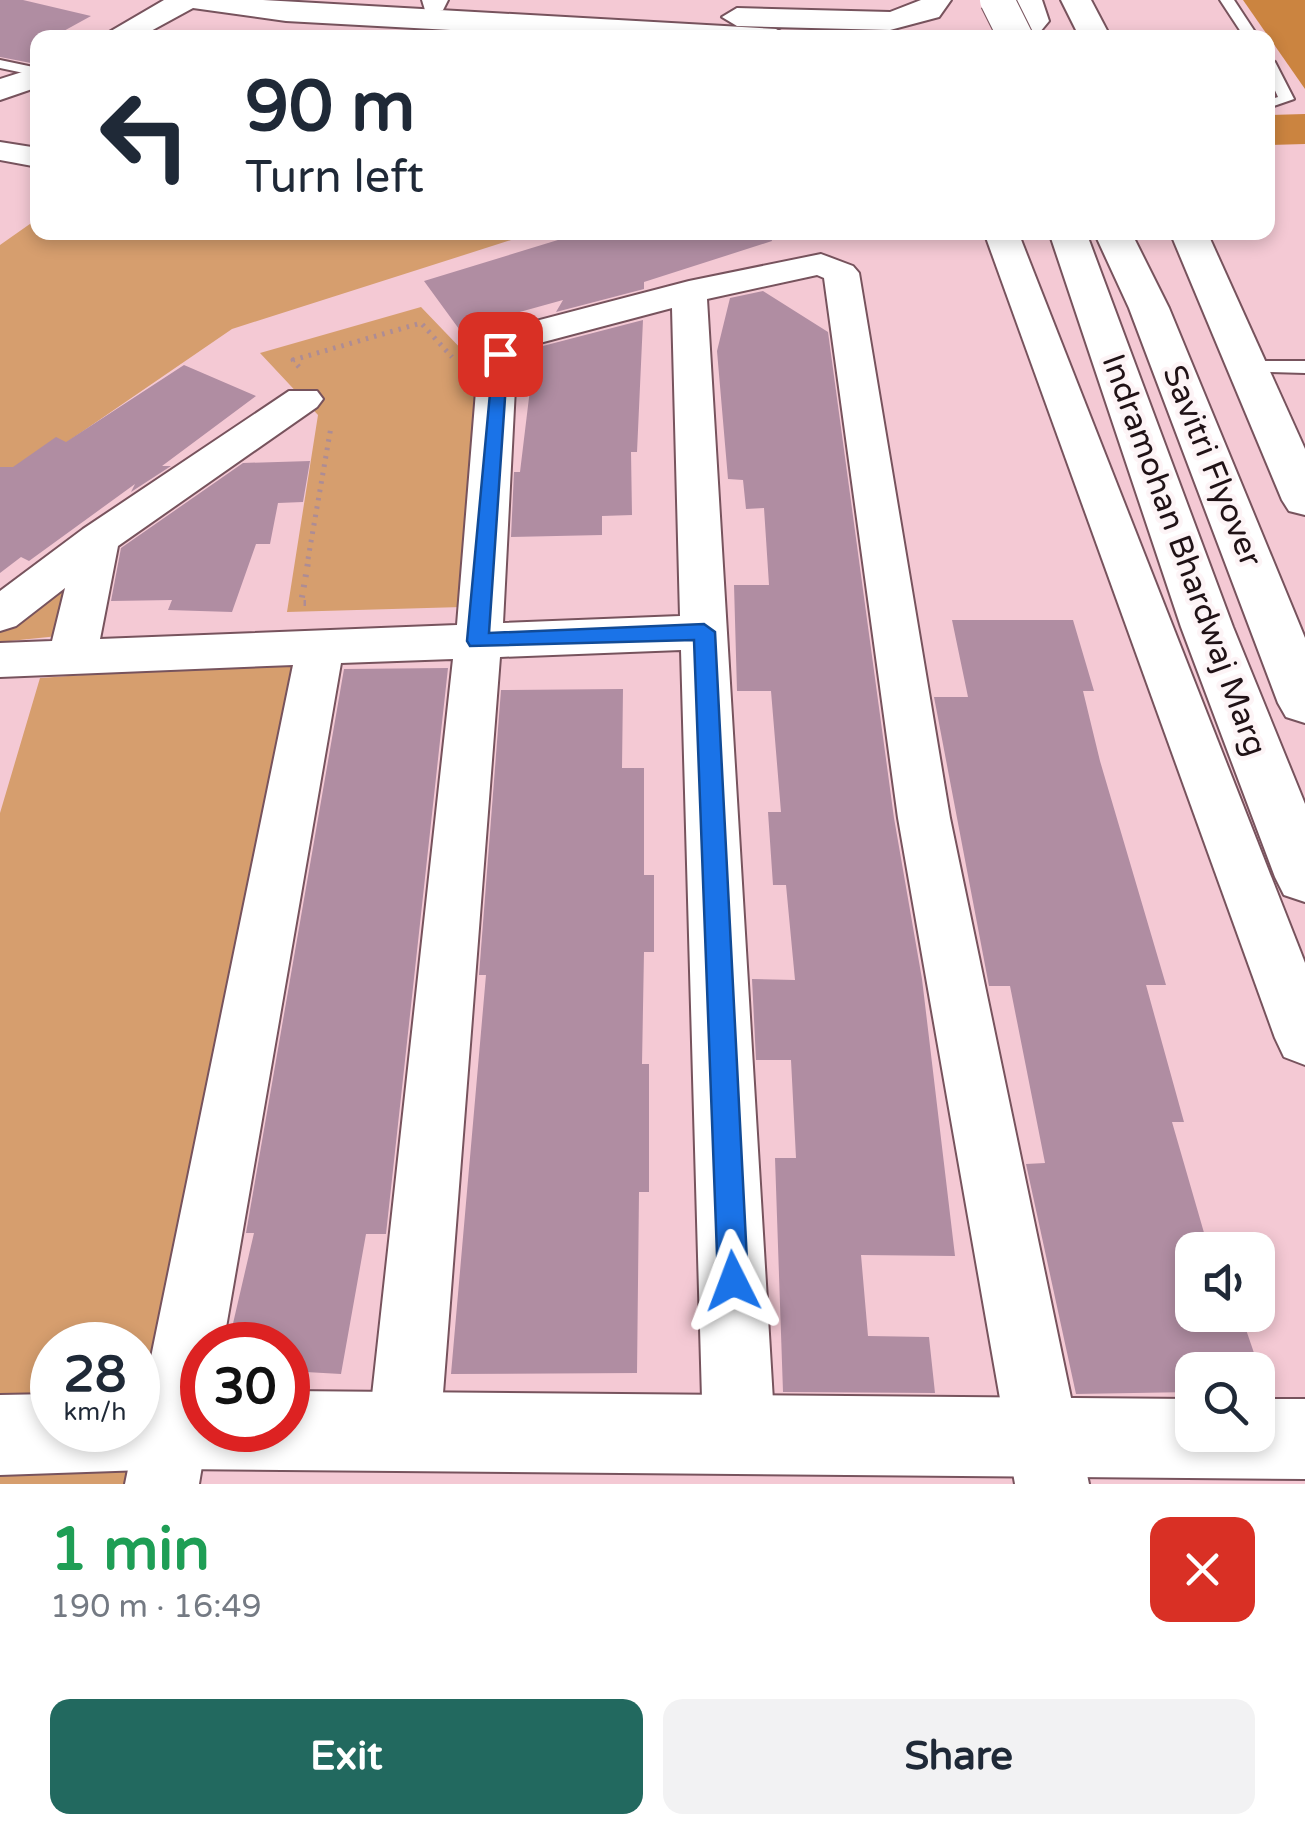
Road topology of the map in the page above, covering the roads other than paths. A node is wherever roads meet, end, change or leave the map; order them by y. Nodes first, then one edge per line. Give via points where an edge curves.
1 (186, 0) edge
2 (196, 0) edge
3 (395, 0) edge
4 (936, 0) edge
5 (997, 0) edge
6 (1076, 0) edge
7 (1228, 0) edge
8 (435, 2) edge
9 (1025, 17) edge
10 (129, 30) edge
11 (548, 30) edge
12 (1092, 30) edge
13 (1247, 30) edge
14 (0, 64) edge
15 (30, 72) edge
16 (1275, 76) edge
17 (30, 77) edge
18 (0, 90) edge
19 (1275, 102) edge
20 (0, 151) edge
21 (30, 157) edge
22 (1004, 240) edge
23 (1070, 240) edge
24 (1116, 240) edge
25 (1192, 240) edge
26 (689, 292) junction
27 (1247, 366) junction
28 (1305, 367) edge
29 (313, 395) road end
30 (1305, 500) edge
31 (98, 539) junction
32 (320, 625) junction
33 (704, 632) junction
34 (478, 641) junction
35 (3, 657) edge
36 (72, 658) junction
37 (1305, 703) edge
38 (1305, 877) edge
39 (1305, 1038) edge
40 (404, 1432) junction
41 (740, 1434) junction
42 (0, 1435) edge
43 (1305, 1439) edge
44 (168, 1457) edge
45 (1048, 1461) edge

1 - 10 street
2 - 11 street
3 - 8 street
4 - 8 street via 929,11 871,22
5 - 9 street, bridge
6 - 12 street
7 - 13 lane
14 - 15 lane
16 - 19 lane via 1287,99
17 - 18 street
20 - 21 street
22 - 39 street
23 - 38 street, Indramohan Bhardwaj Marg via 1206,627
24 - 37 street, Savitri Flyover
25 - 27 street
26 - 33 street
26 - 34 street via 499,342
26 - 45 street via 821,264 841,274 924,818
27 - 28 lane
27 - 30 street
29 - 31 street
31 - 35 street
31 - 36 street
32 - 34 street
32 - 36 street
32 - 44 street
33 - 34 street
33 - 41 street
34 - 40 street
35 - 36 street
40 - 41 street
40 - 44 street
41 - 45 street
42 - 44 street
43 - 45 street

